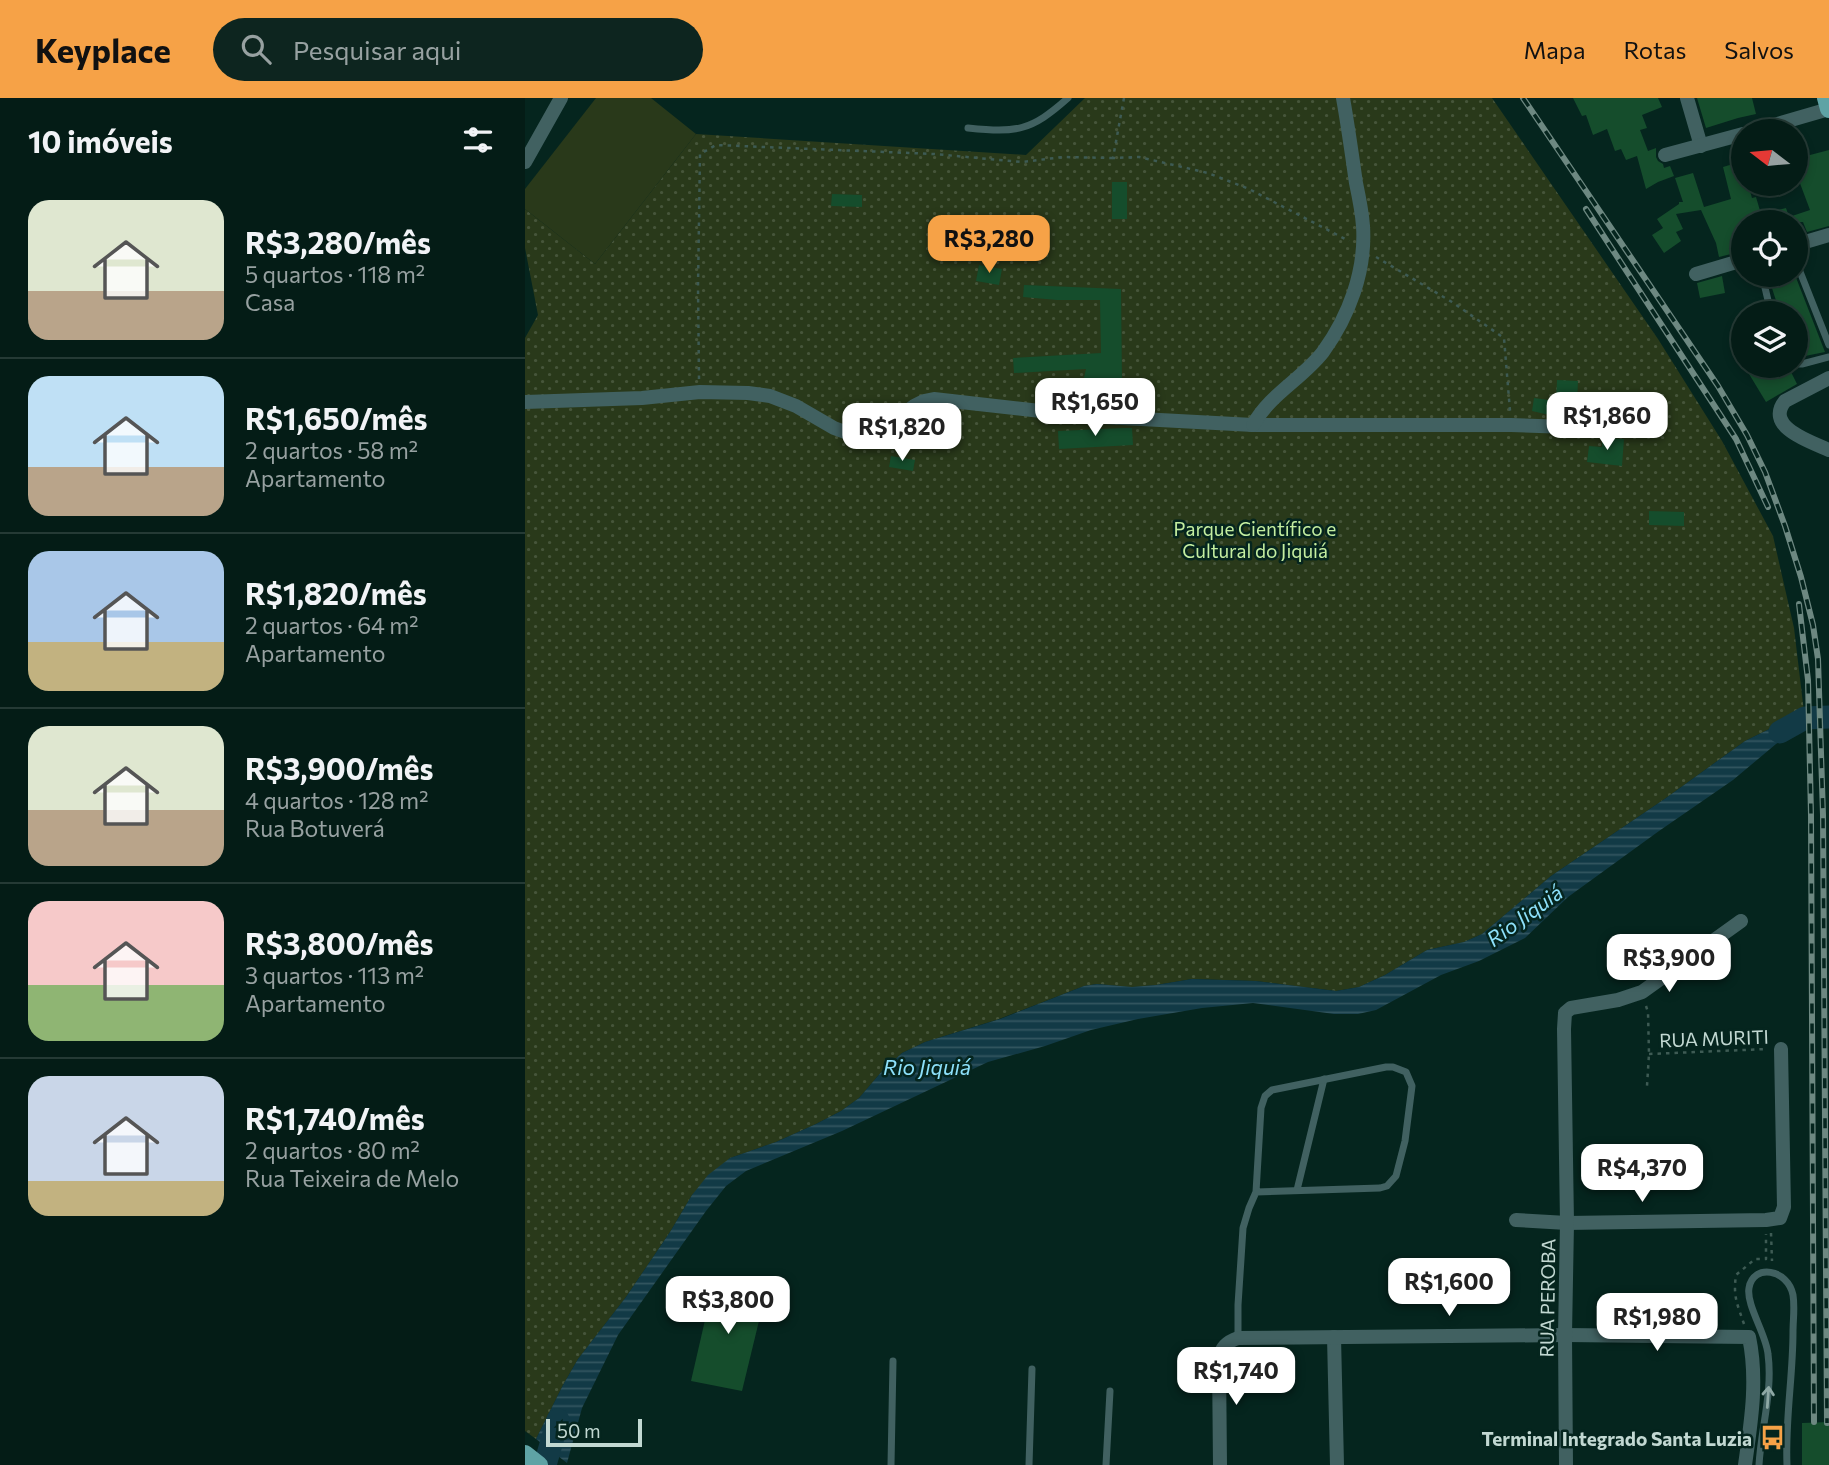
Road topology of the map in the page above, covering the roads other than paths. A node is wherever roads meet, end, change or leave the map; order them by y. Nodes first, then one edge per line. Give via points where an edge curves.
1 (561, 98) edge
2 (1068, 98) edge
3 (1343, 98) edge
4 (1687, 98) edge
5 (1826, 98) edge
6 (1829, 109) edge
7 (1794, 119) edge
8 (968, 128) dead end
9 (1731, 137) edge
10 (1701, 146) junction
11 (1665, 155) dead end
12 (525, 162) edge
13 (1829, 235) edge
14 (1808, 241) edge
15 (1731, 264) edge
16 (1696, 274) dead end
17 (1806, 287) edge
18 (1829, 345) edge
19 (1829, 357) edge
20 (1808, 362) edge
21 (1829, 378) edge
22 (525, 402) edge
23 (1252, 425) junction
24 (1628, 429) dead end
25 (1829, 450) edge
26 (1741, 921) dead end
27 (1781, 1049) road end
28 (1324, 1079) junction
29 (1297, 1190) junction
30 (1256, 1192) junction
31 (1516, 1220) dead end
32 (1567, 1223) junction
33 (1565, 1335) junction
34 (1334, 1337) junction
35 (1238, 1338) junction
36 (893, 1361) dead end
37 (1032, 1369) dead end
38 (1110, 1391) dead end
39 (525, 1454) edge
40 (539, 1465) edge
41 (891, 1465) edge
42 (1029, 1465) edge
43 (1106, 1465) edge
44 (1220, 1465) edge
45 (1338, 1465) edge
46 (1566, 1465) edge
47 (1745, 1465) edge
48 (1759, 1465) edge
49 (1787, 1465) edge

1 - 12 street
2 - 8 lane via 1027,127
3 - 23 street via 1363,226 1353,295 1321,353
4 - 10 street
5 - 6 main road
6 - 7 street
9 - 10 street
10 - 11 street
13 - 14 street
15 - 16 street
17 - 18 lane
19 - 20 lane
21 - 25 street via 1785,401 1779,416 1794,433
22 - 23 street via 748,393 770,396 834,428 859,435 877,432 914,405 934,399 1085,416
23 - 24 street
26 - 32 street, RUA PEROBA via 1642,992 1567,1010
27 - 32 street via 1781,1216
28 - 29 lane
28 - 29 lane via 1386,1067 1406,1073 1412,1086 1398,1170 1392,1181 1380,1188
28 - 30 lane via 1272,1090 1265,1096
29 - 30 lane
30 - 35 lane via 1243,1228
31 - 32 street
32 - 33 street, RUA PEROBA
33 - 34 street
33 - 46 street, RUA PEROBA
33 - 47 street via 1749,1337 1754,1388
34 - 35 street
34 - 45 street
35 - 44 street via 1224,1346 1219,1359
36 - 41 lane
37 - 42 lane
38 - 43 lane
39 - 40 main road
48 -> 49 lane via 1769,1389 1768,1353 1749,1291 1752,1279 1767,1272 1788,1281 1793,1298

